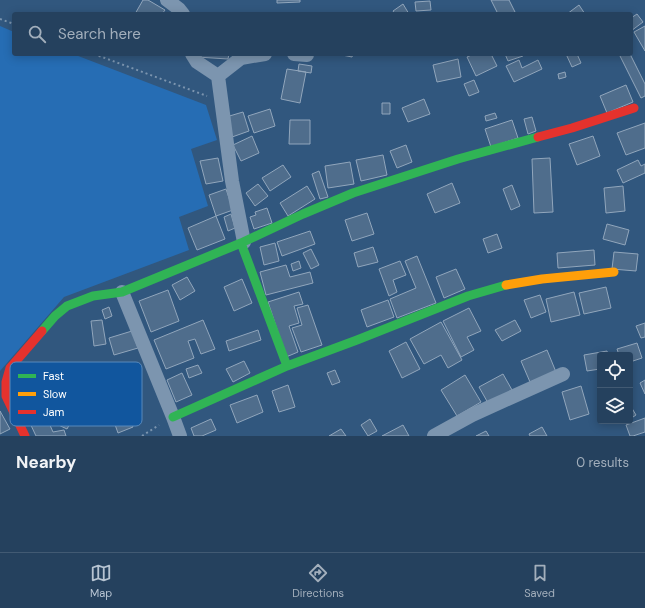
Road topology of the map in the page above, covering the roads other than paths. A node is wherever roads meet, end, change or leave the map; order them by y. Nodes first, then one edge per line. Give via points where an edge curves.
1 (167, 0) edge
2 (181, 12) edge
3 (193, 56) edge
4 (253, 56) edge
5 (218, 76) junction
6 (634, 108) dead end
7 (242, 242) junction
8 (614, 272) dead end
9 (122, 292) junction
10 (15, 362) edge
11 (287, 366) junction
12 (10, 368) edge
13 (563, 374) dead end
14 (3, 382) edge
15 (10, 404) edge
16 (173, 417) junction
17 (20, 426) edge
18 (25, 436) edge
19 (180, 436) edge
20 (434, 436) edge

1 - 2 street
3 - 5 street via 197,62
4 - 5 street via 241,58
5 - 7 street
6 - 7 street via 353,194
7 - 9 street
7 - 11 street
8 - 11 street via 500,286
9 - 10 street via 93,296 67,306 55,316
9 - 16 street
11 - 16 street
12 - 14 street
13 - 20 street via 472,415
14 - 15 street
16 - 19 street
17 - 18 street

